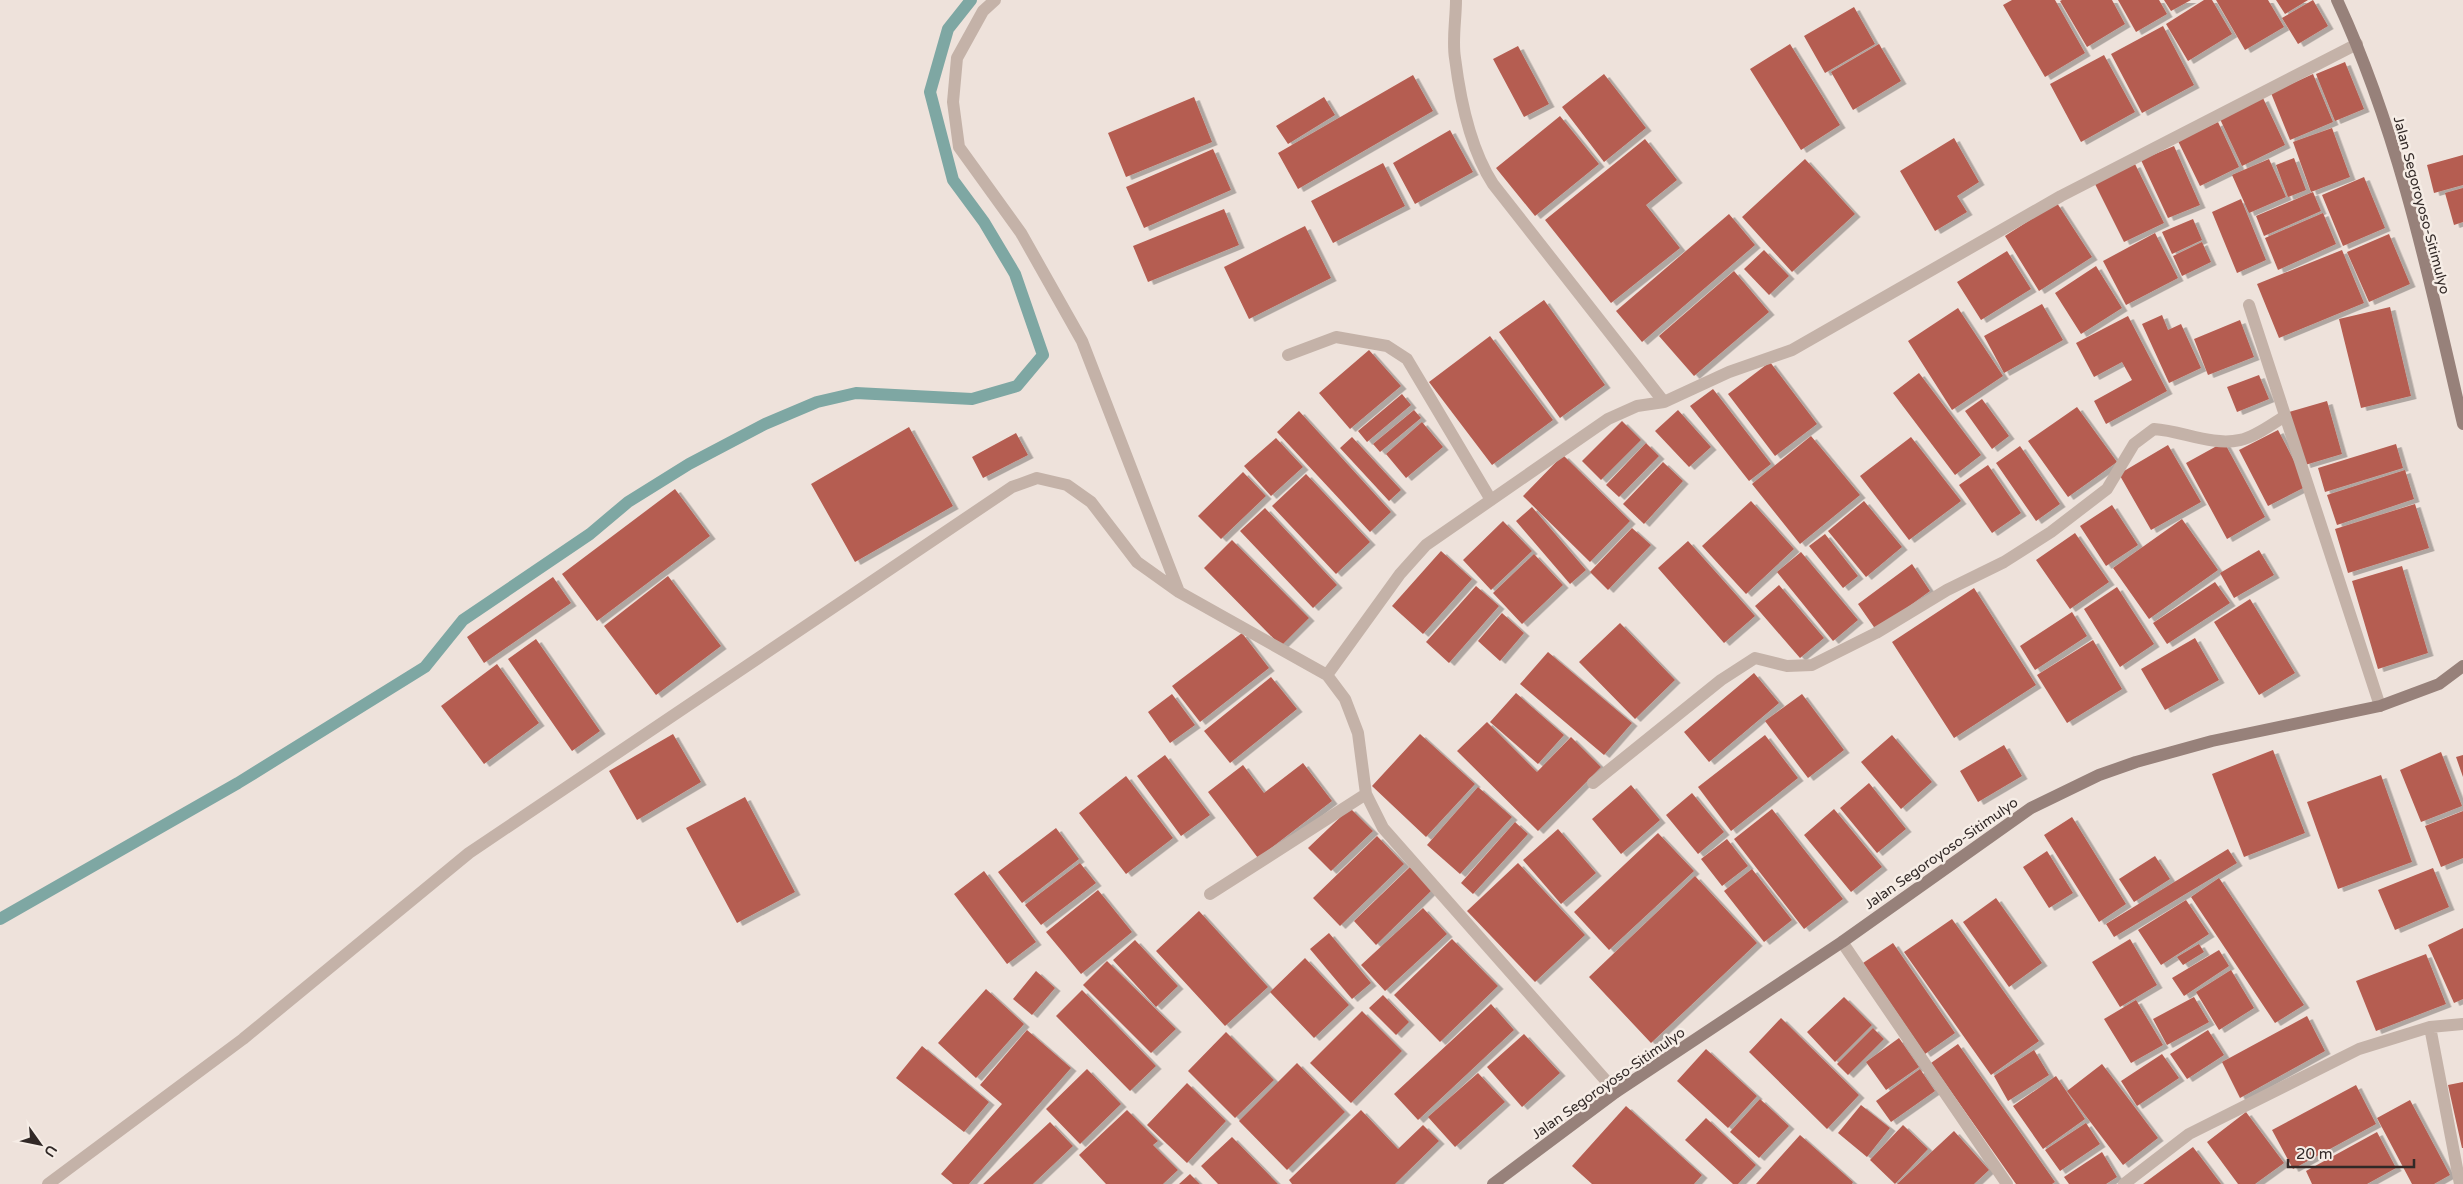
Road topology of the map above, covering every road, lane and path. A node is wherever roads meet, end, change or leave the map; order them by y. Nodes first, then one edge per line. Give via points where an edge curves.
1 (995, 0) edge
2 (1456, 0) edge
3 (2337, 0) edge
4 (2357, 44) junction
5 (2249, 305) dead end
6 (1288, 355) dead end
7 (1664, 402) junction
8 (2285, 416) junction
9 (2463, 424) edge
10 (1491, 500) junction
11 (1179, 592) junction
12 (2463, 666) edge
13 (1326, 676) junction
14 (2380, 706) junction
15 (1593, 783) dead end
16 (1366, 794) junction
17 (1210, 894) dead end
18 (1842, 942) junction
19 (2463, 1024) edge
20 (2430, 1027) junction
21 (1616, 1092) junction
22 (48, 1184) edge
23 (1492, 1184) edge
24 (2007, 1184) edge
25 (2124, 1184) edge
26 (2460, 1184) edge

1 - 11 street via 983,11 957,58 953,102 959,147 1021,233 1082,341
2 - 7 street via 1454,57 1473,144 1481,165
3 - 4 main road, Jalan Segoroyoso-Sitimulyo
4 - 7 street via 2061,196 1792,350 1729,372
4 - 9 main road, Jalan Segoroyoso-Sitimulyo via 2393,149
5 - 8 street
6 - 10 street via 1336,337 1387,346 1406,359
7 - 10 street via 1637,406 1608,419
8 - 14 street
8 - 15 street via 2241,440 2213,442 2172,430 2154,429 2134,444 2107,489 2028,547 1876,633 1812,665 1787,666 1755,658 1721,680
10 - 13 street via 1426,545 1414,557
11 - 13 street
11 - 22 street via 1137,562 1090,502 1067,485 1037,478 1012,487 470,853 243,1039
12 - 14 main road, Jalan Segoroyoso-Sitimulyo via 2439,684
13 - 16 street via 1345,699 1358,732
14 - 18 main road, Jalan Segoroyoso-Sitimulyo via 2212,741 2099,775 2031,808
16 - 17 street
16 - 21 street via 1383,828
18 - 21 main road, Jalan Segoroyoso-Sitimulyo
18 - 24 street
19 - 20 street
20 - 25 street via 2359,1049 2197,1129
20 - 26 street
21 - 23 main road, Jalan Segoroyoso-Sitimulyo

